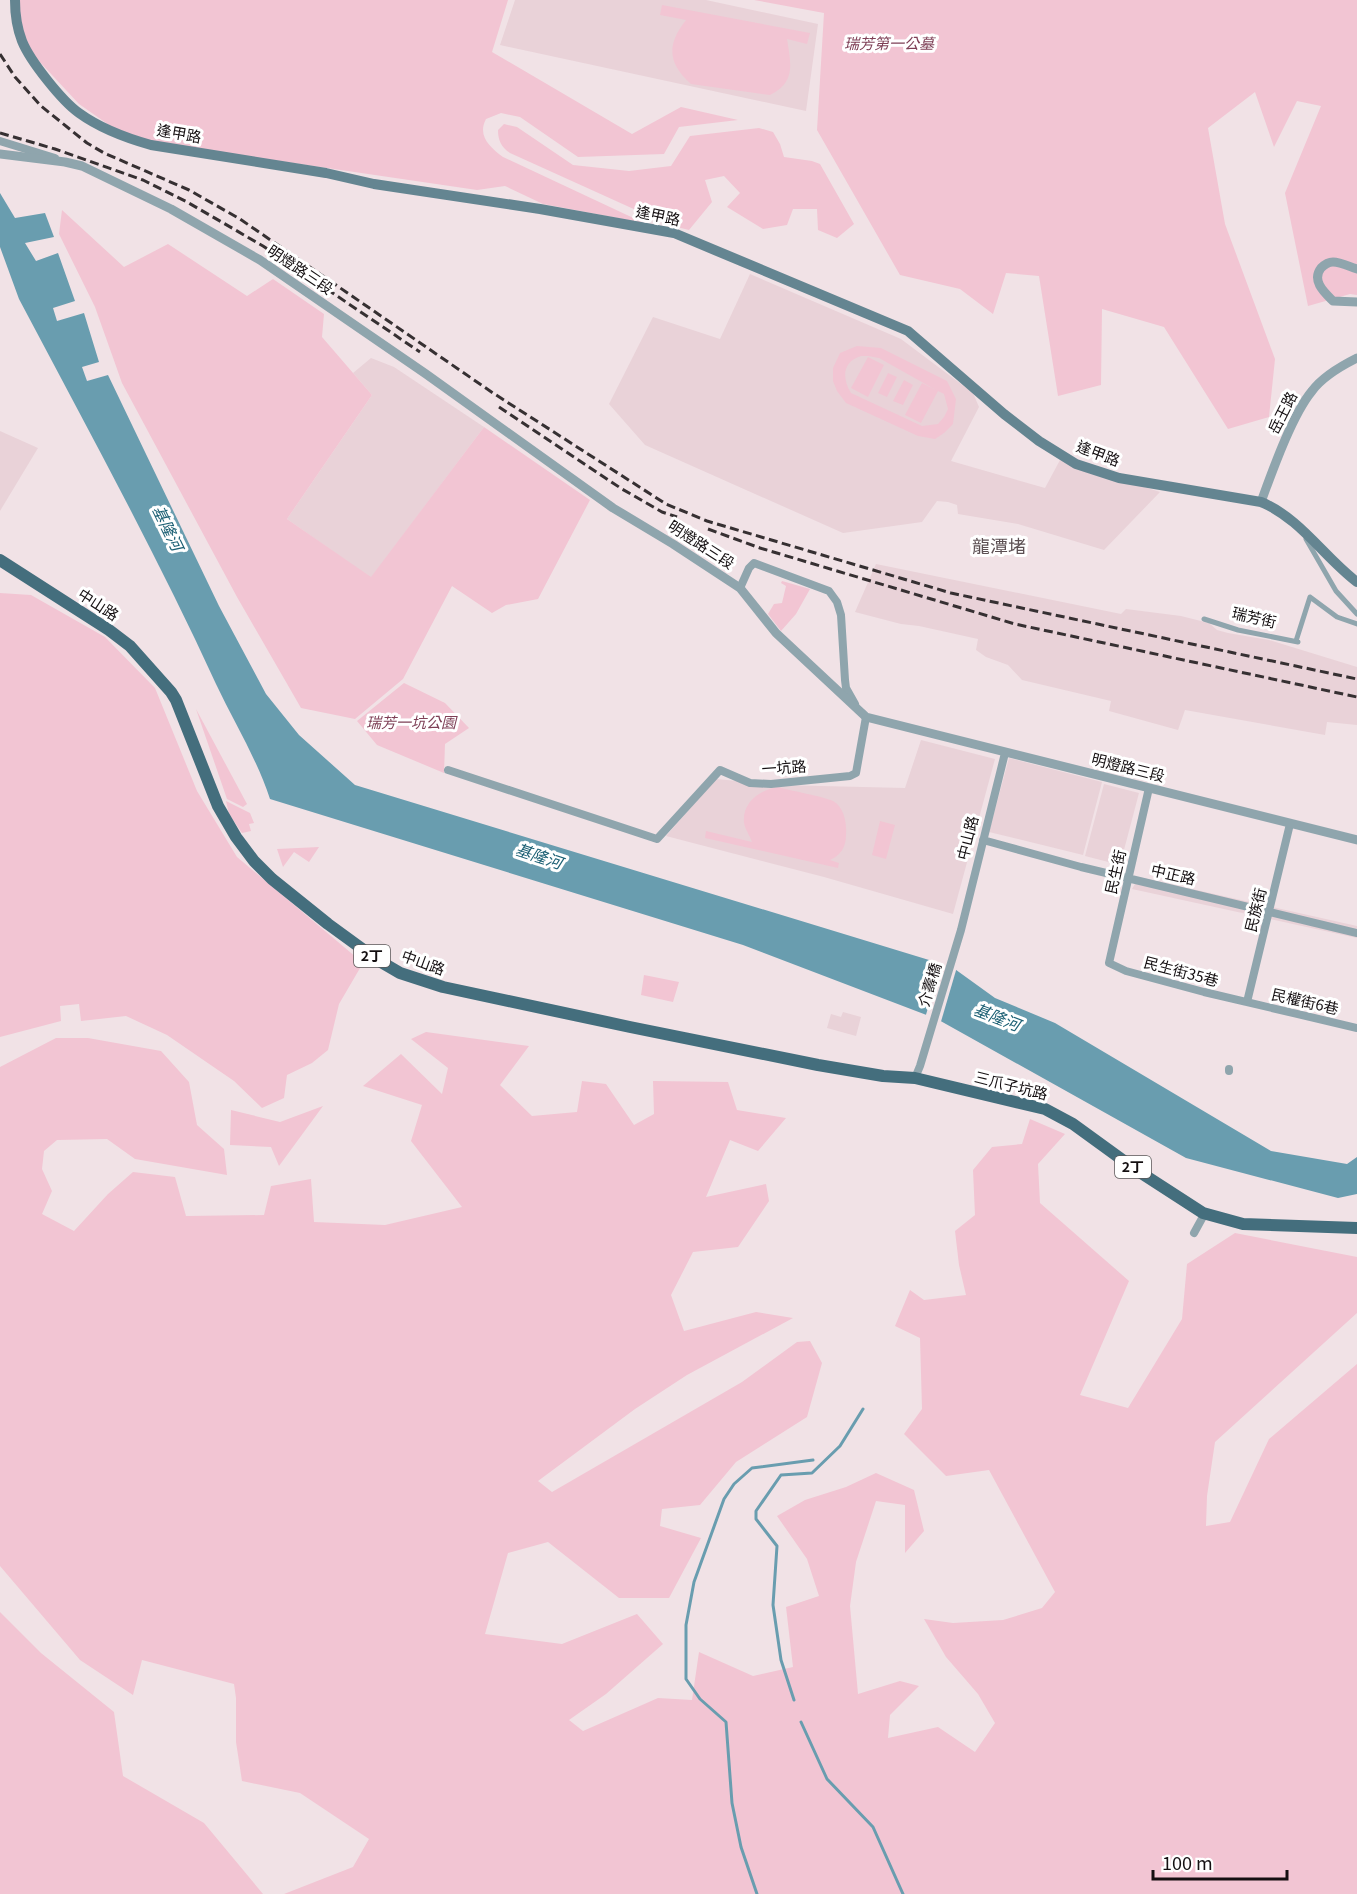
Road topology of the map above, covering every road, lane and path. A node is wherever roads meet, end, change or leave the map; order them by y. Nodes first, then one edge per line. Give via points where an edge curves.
1 (15, 0) edge
2 (0, 141) edge
3 (0, 154) edge
4 (65, 162) junction
5 (1357, 270) edge
6 (1357, 302) edge
7 (1357, 358) edge
8 (1261, 502) junction
9 (1301, 529) junction
10 (0, 560) edge
11 (1357, 582) edge
12 (740, 588) junction
13 (1357, 614) edge
14 (1204, 619) dead end
15 (1357, 624) edge
16 (866, 717) junction
17 (1005, 753) junction
18 (448, 771) dead end
19 (1149, 788) junction
20 (1290, 824) junction
21 (983, 840) junction
22 (1357, 840) edge
23 (1128, 878) junction
24 (1270, 912) junction
25 (961, 930) joint
26 (1357, 933) edge
27 (1109, 963) joint
28 (1247, 1002) junction
29 (1357, 1028) edge
30 (915, 1078) junction
31 (1205, 1213) junction
32 (1357, 1228) edge
33 (1194, 1233) dead end

1 - 8 main road, 逢甲路 via 23,43 50,84 78,112 129,139 674,233 908,331 1004,414 1076,464 1128,480
2 - 4 street, 明燈路三段
3 - 4 street, 明燈路三段
4 - 12 street, 明燈路三段 via 82,166 171,208 260,260 613,508
5 - 6 street via 1332,261 1318,272 1318,282 1333,301
7 - 8 street, 岳王路 via 1312,390
8 - 9 main road, 逢甲路
9 - 11 main road, 逢甲路
9 - 13 street, 逢甲路 via 1336,591
10 - 30 main road, 中山路 / 2丁 via 130,646 176,700 218,806 254,861 328,924 400,973 443,987 818,1065
12 - 16 street, 明燈路三段 via 776,633
12 - 16 street via 754,563 829,591 841,615 846,688
14 - 15 street, 瑞芳街 via 1297,642 1310,597 1337,617
16 - 17 street, 明燈路三段
16 - 18 street, 一坑路 via 856,773 771,784 750,783 720,771 657,839
17 - 19 street, 明燈路三段
17 - 21 street, 中山路
19 - 20 street, 明燈路三段
19 - 23 street, 民生街
20 - 22 street, 明燈路三段
20 - 24 street, 民族街
21 - 23 street, 中正路
21 - 25 street, 中山路
23 - 24 street, 中正路
23 - 27 street, 民生街
24 - 26 street, 中正路
24 - 28 street, 民族街
25 - 30 street, 介壽橋
27 - 28 street, 民生街35巷 via 1126,972
28 - 29 street, 民權街6巷
30 - 31 main road, 三爪子坑路 / 2丁 via 1046,1109
31 - 32 main road, 三爪子坑路 / 2丁 via 1243,1224
31 - 33 street

